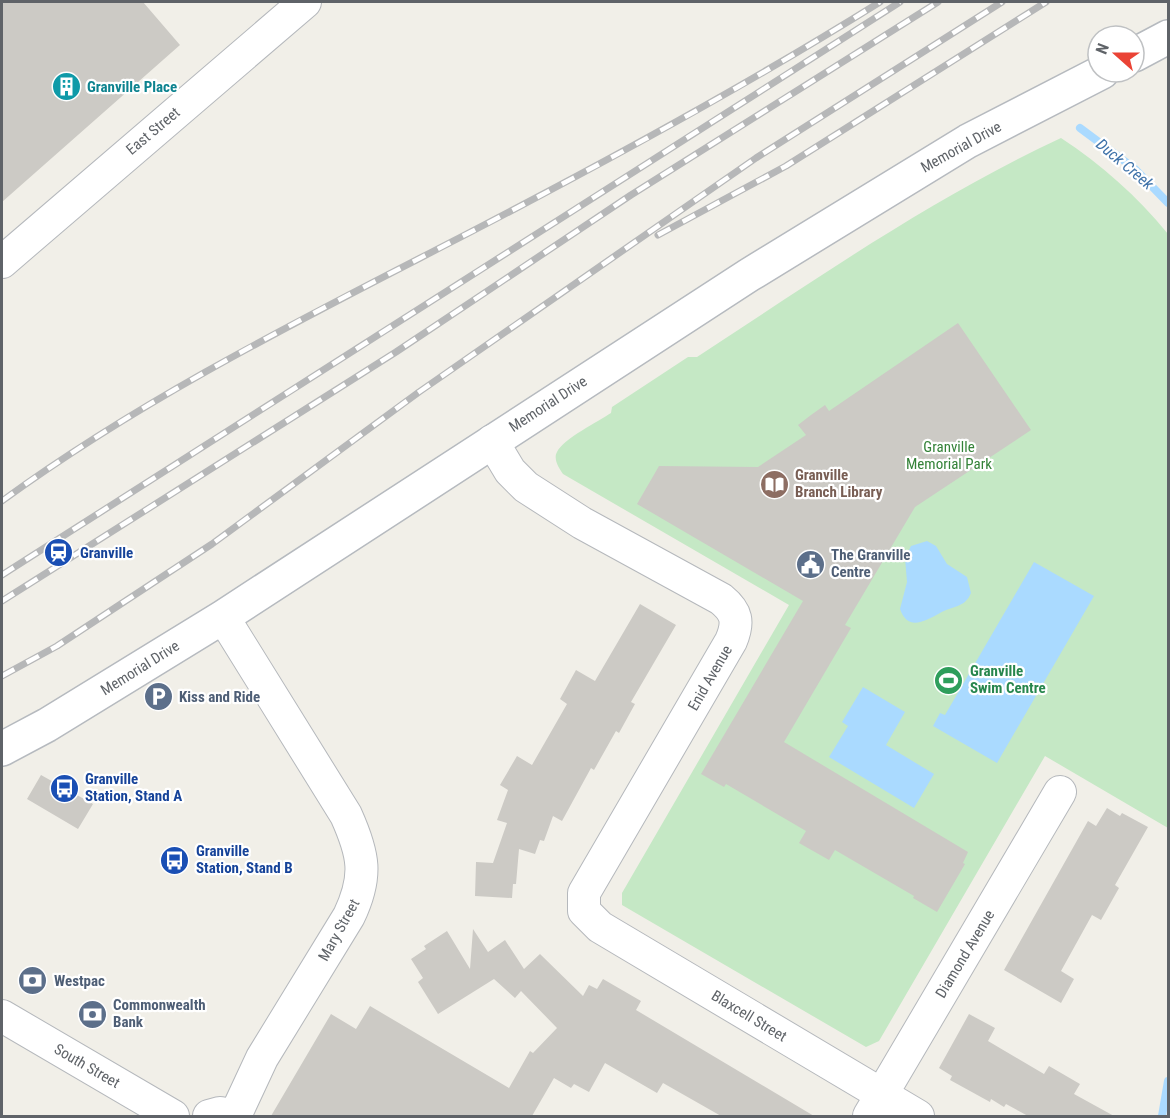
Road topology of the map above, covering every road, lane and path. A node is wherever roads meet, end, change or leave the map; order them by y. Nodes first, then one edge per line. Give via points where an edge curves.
1 (305, 2) edge
2 (1168, 38) edge
3 (1146, 49) edge
4 (1086, 81) edge
5 (2, 262) edge
6 (492, 441) junction
7 (223, 617) junction
8 (2, 749) edge
9 (1060, 792) dead end
10 (584, 911) joint
11 (2, 1016) edge
12 (875, 1106) edge
13 (172, 1116) edge
14 (208, 1116) edge
15 (236, 1116) edge
16 (918, 1116) edge

1 - 5 street, East Street
2 - 3 main road
4 - 6 main road, Memorial Drive via 932,163 682,316
6 - 7 main road, Memorial Drive
6 - 10 street, Enid Avenue via 510,471 526,487 721,598 735,612 731,641 584,893
7 - 8 main road, Memorial Drive
7 - 15 street, Mary Street via 346,815 363,865 360,893 349,916 262,1058
9 - 12 street, Diamond Avenue
10 - 12 street, Blaxcell Street via 600,927
11 - 13 street, South Street
12 - 16 street, Blaxcell Street
14 - 15 street

